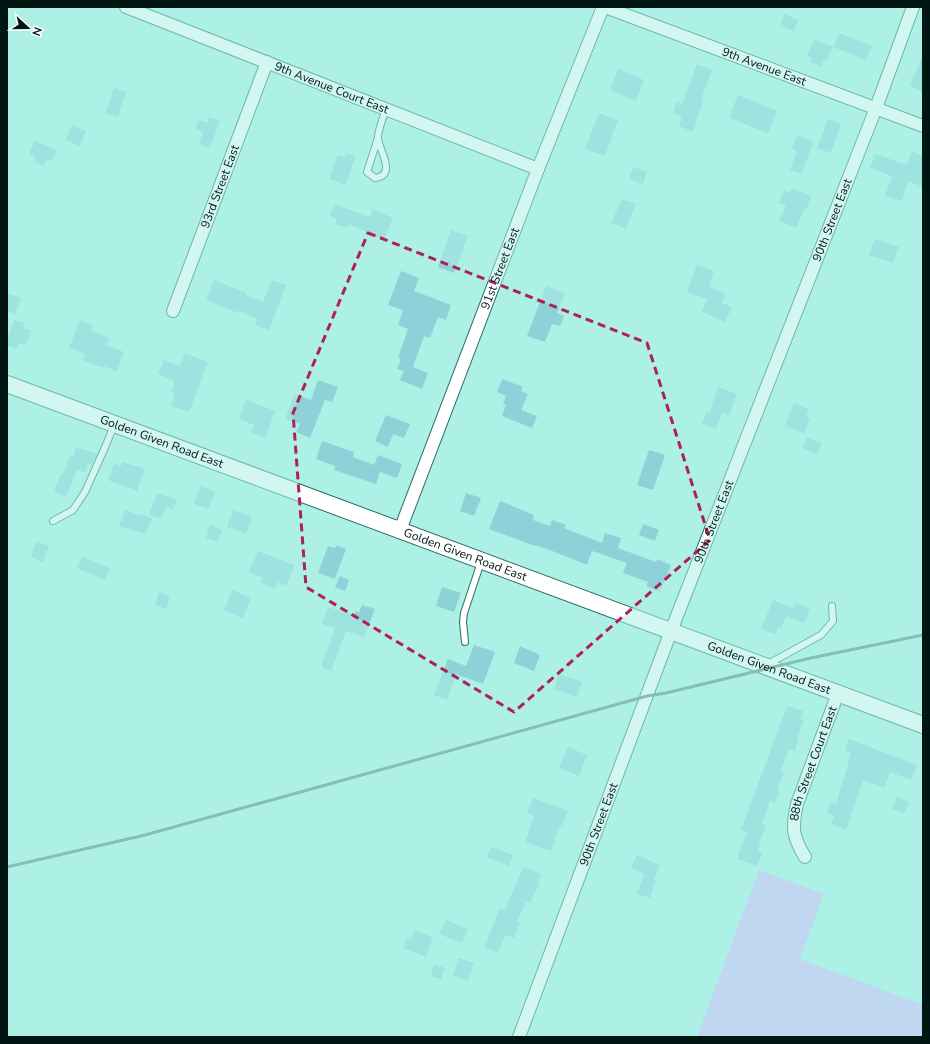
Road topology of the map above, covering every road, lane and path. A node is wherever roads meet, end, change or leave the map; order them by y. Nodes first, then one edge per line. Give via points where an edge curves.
1 (126, 7) edge
2 (604, 7) edge
3 (913, 7) edge
4 (267, 62) junction
5 (876, 108) junction
6 (386, 109) junction
7 (923, 126) edge
8 (378, 138) junction
9 (538, 169) junction
10 (173, 311) dead end
11 (7, 384) edge
12 (114, 424) junction
13 (53, 521) dead end
14 (400, 530) junction
15 (481, 560) junction
16 (832, 606) dead end
17 (671, 631) junction
18 (465, 642) dead end
19 (765, 666) junction
20 (838, 693) junction
21 (923, 725) edge
22 (805, 857) dead end
23 (519, 1037) edge

1 - 4 street, 9th Avenue Court East
2 - 5 street, 9th Avenue East
2 - 9 street, 91st Street East
3 - 5 street, 90th Street East
4 - 6 street, 9th Avenue Court East
4 - 10 street, 93rd Street East
5 - 7 street, 9th Avenue East
5 - 17 street, 90th Street East
6 - 8 lane
6 - 9 street, 9th Avenue Court East
8 - 8 lane via 386,168 381,178 367,172
9 - 14 street, 91st Street East
11 - 12 street, Golden Given Road East
12 - 13 lane via 85,492 73,510
12 - 14 street, Golden Given Road East
14 - 15 street, Golden Given Road East
15 - 17 street, Golden Given Road East
15 - 18 lane via 464,613
16 - 19 lane via 833,621 821,635
17 - 19 street, Golden Given Road East
17 - 23 street, 90th Street East
19 - 20 street, Golden Given Road East
20 - 21 street, Golden Given Road East
20 - 22 street, 88th Street Court East via 794,815 796,844

